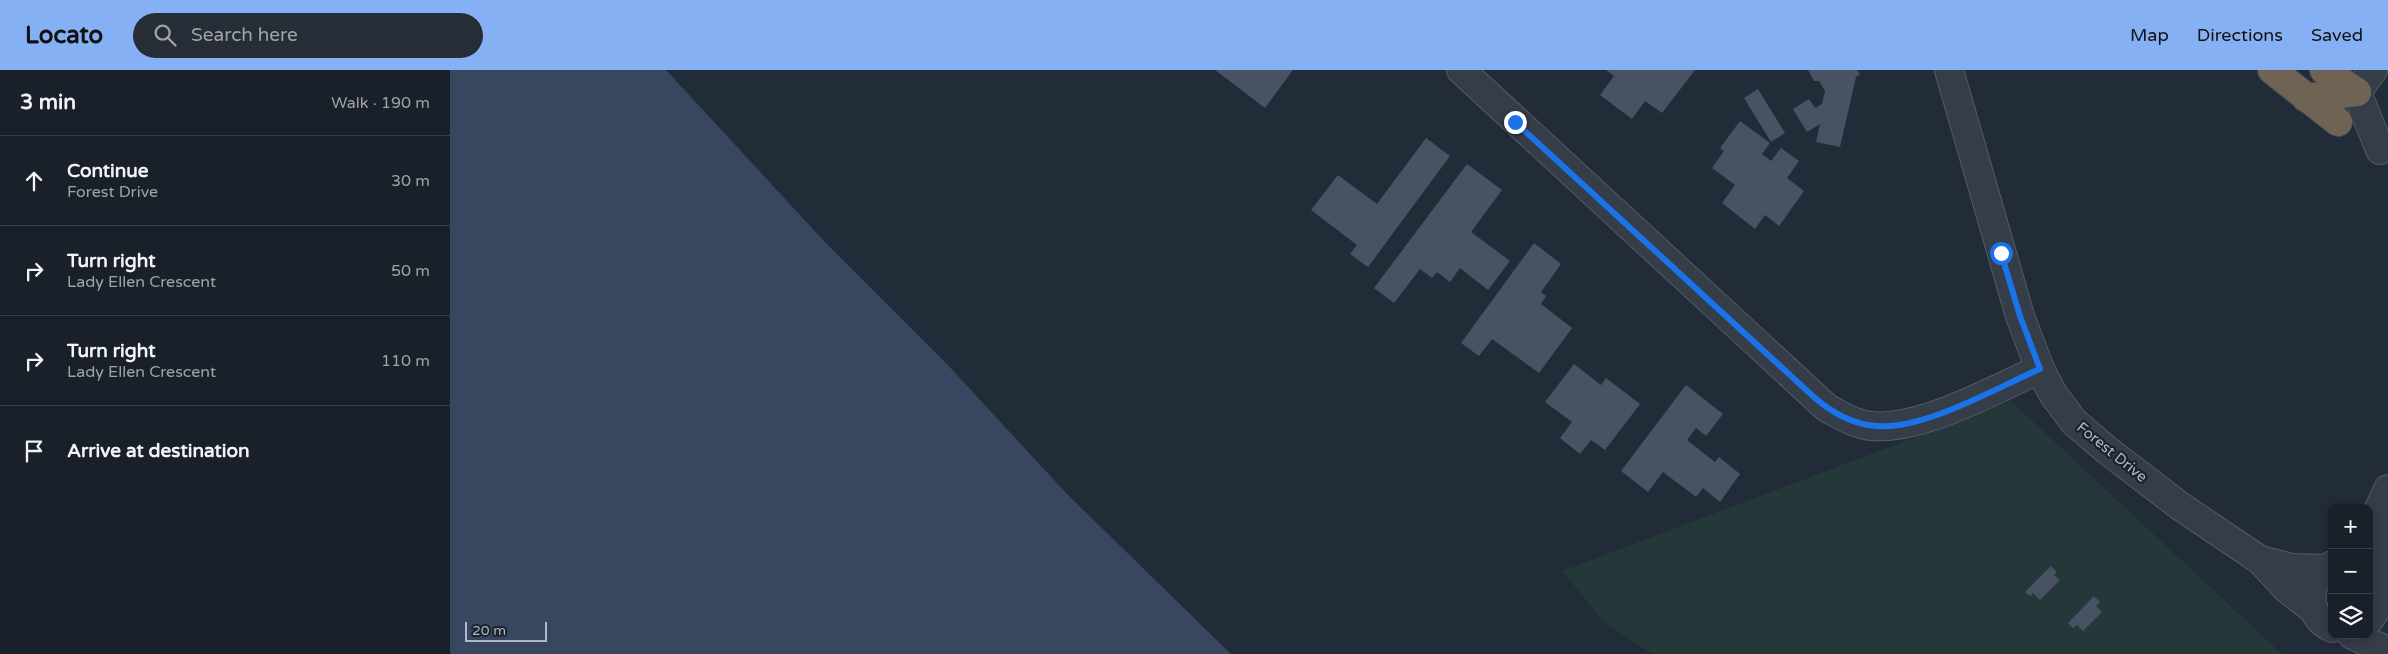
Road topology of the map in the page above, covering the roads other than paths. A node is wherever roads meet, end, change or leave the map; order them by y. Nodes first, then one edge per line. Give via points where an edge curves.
1 (1461, 70) edge
2 (1949, 70) edge
3 (2272, 70) edge
4 (2324, 70) edge
5 (2373, 70) edge
6 (2357, 92) junction
7 (2306, 98) junction
8 (2388, 116) edge
9 (2338, 122) joint
10 (2384, 153) edge
11 (2040, 369) junction
12 (2378, 507) edge
13 (2260, 560) junction
14 (2328, 567) edge
15 (2376, 597) edge
16 (2313, 609) junction
17 (2328, 626) edge
18 (2361, 639) edge
19 (2388, 651) edge

1 - 11 street via 1826,408 1858,423 1896,426 1937,415
2 - 11 street, Forest Drive via 2020,316
3 - 7 highway
4 - 6 highway
5 - 6 street
6 - 7 highway
6 - 8 street
6 - 10 street
7 - 9 highway
9 - 10 street
11 - 13 street, Forest Drive via 2053,394 2080,428 2180,506
12 - 15 street
13 - 14 street, Forest Drive via 2292,568
13 - 16 street, Forest Drive
14 - 16 street via 2312,587
16 - 17 street, Forest Drive via 2319,620
18 - 19 street

